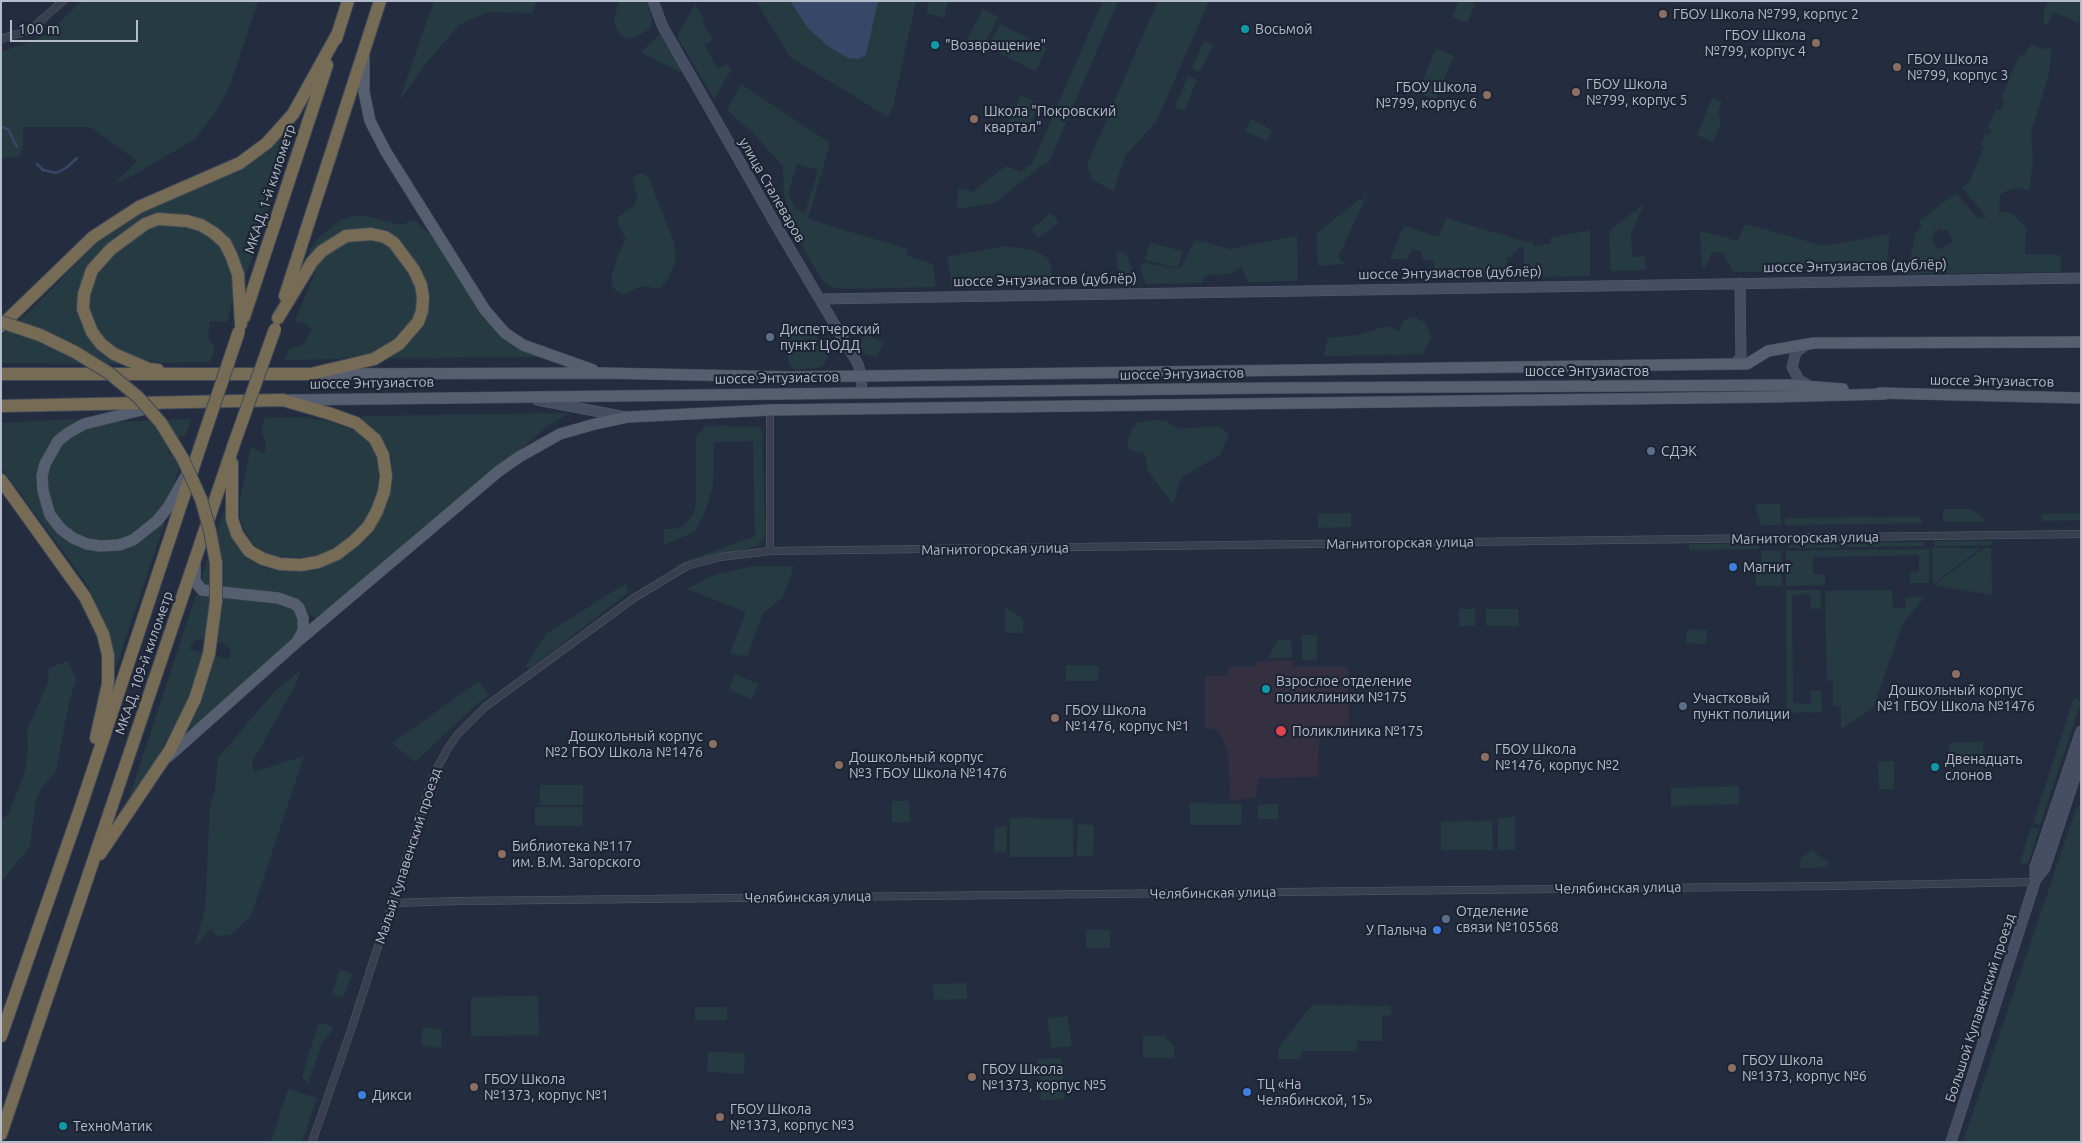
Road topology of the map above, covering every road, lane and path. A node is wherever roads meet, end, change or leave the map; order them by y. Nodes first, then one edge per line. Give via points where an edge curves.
1 (63, 1) edge
2 (348, 1) edge
3 (380, 1) edge
4 (653, 1) edge
5 (338, 33) junction
6 (1, 39) edge
7 (364, 48) junction
8 (2081, 278) edge
9 (1740, 283) junction
10 (820, 299) junction
11 (1, 324) edge
12 (276, 324) junction
13 (240, 328) junction
14 (2081, 342) edge
15 (1814, 343) junction
16 (1741, 361) junction
17 (602, 373) junction
18 (1, 374) edge
19 (311, 374) junction
20 (185, 375) junction
21 (861, 375) junction
22 (1813, 386) junction
23 (221, 387) joint
24 (862, 392) junction
25 (1885, 394) junction
26 (517, 396) junction
27 (2081, 398) edge
28 (283, 400) junction
29 (181, 402) junction
30 (1, 406) edge
31 (770, 410) junction
32 (628, 417) junction
33 (234, 446) junction
34 (200, 448) junction
35 (1, 480) edge
36 (2081, 534) edge
37 (770, 552) junction
38 (196, 558) junction
39 (720, 558) joint
40 (297, 642) junction
41 (2081, 731) edge
42 (2081, 759) edge
43 (160, 765) junction
44 (81, 806) junction
45 (89, 871) junction
46 (2035, 882) junction
47 (392, 903) junction
48 (1, 1036) edge
49 (1, 1134) edge
50 (312, 1142) edge
51 (1951, 1142) edge

1 - 6 street via 30,30
2 - 5 highway, МКАД, 1-й километр
3 - 7 highway
4 - 10 main road, улица Сталеваров via 663,27
5 - 11 highway via 293,114 267,143 240,163 139,207 93,237
5 - 13 highway, МКАД, 1-й километр
7 - 12 highway
7 - 17 main road via 364,92 370,121 484,310 505,333 523,345
8 - 9 main road, шоссе Энтузиастов (дублёр)
9 - 10 main road, шоссе Энтузиастов (дублёр)
9 - 16 main road
10 - 21 main road, улица Сталеваров via 858,364
11 - 43 highway, bridge via 40,335 75,352 109,373 138,397 161,423 202,499 216,563 216,601 209,654 195,699
12 - 19 highway via 312,262 346,236 371,234 384,237 398,247 421,285 422,311 418,322 399,344 374,359
12 - 33 highway, МКАД, 109-й километр, bridge
13 - 20 highway via 238,274 231,255 225,243 201,226 158,219 145,224 100,259 92,270 84,294 83,309 92,332 114,354 149,369
13 - 23 highway, МКАД, 1-й километр, bridge
14 - 15 main road
15 - 16 main road via 1768,351
15 - 22 main road via 1800,348 1792,362 1796,376
16 - 21 main road, шоссе Энтузиастов
17 - 19 main road, шоссе Энтузиастов
17 - 21 main road, шоссе Энтузиастов via 792,377
18 - 20 highway
19 - 20 highway
21 - 24 main road, улица Сталеваров
22 - 24 main road, шоссе Энтузиастов
22 - 25 main road, шоссе Энтузиастов
23 - 34 highway, МКАД, 109-й километр, bridge
24 - 26 main road, шоссе Энтузиастов
25 - 27 main road, шоссе Энтузиастов
25 - 31 main road
26 - 28 main road, шоссе Энтузиастов
26 - 32 main road
28 - 29 highway
28 - 33 highway via 356,423 375,439 383,455 384,492 368,527 354,541 338,554 301,565 280,564 249,552 232,519
29 - 30 highway
29 - 34 main road via 84,424 68,433 51,450 42,476 50,515 60,529 88,544 119,545 133,540 157,521 169,506
31 - 32 main road
31 - 37 street
32 - 40 main road via 560,434 519,457
33 - 38 highway, МКАД, 109-й километр
34 - 44 highway, МКАД, 109-й километр
35 - 44 highway via 85,597 103,634 108,655 108,684
36 - 37 street, Магнитогорская улица
37 - 39 street, Магнитогорская улица
38 - 40 main road via 195,582 202,590 278,598 295,604 303,618
38 - 45 highway, МКАД, 109-й километр
39 - 47 street, Малый Купавенский проезд via 687,566 652,586 470,721 448,748 433,776
40 - 43 main road
41 - 46 main road, Большой Купавенский проезд via 2035,867
42 - 46 main road, Большой Купавенский проезд via 2044,868
43 - 45 highway
44 - 48 highway, МКАД, 109-й километр
45 - 49 highway, МКАД, 109-й километр
46 - 47 street, Челябинская улица
46 - 51 main road, Большой Купавенский проезд
47 - 50 street, Малый Купавенский проезд

